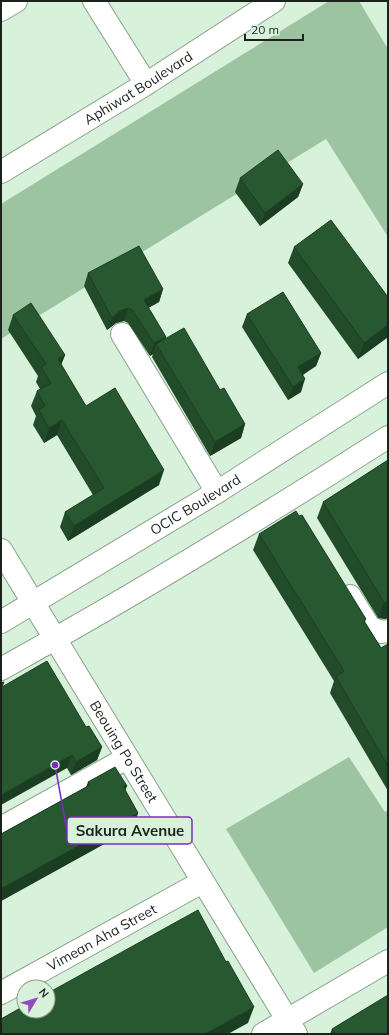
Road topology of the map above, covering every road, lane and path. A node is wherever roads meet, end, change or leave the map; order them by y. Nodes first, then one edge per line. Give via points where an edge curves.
1 (16, 1) edge
2 (94, 1) edge
3 (274, 1) edge
4 (1, 10) edge
5 (146, 84) junction
6 (1, 172) edge
7 (122, 334) dead end
8 (388, 383) edge
9 (388, 437) edge
10 (217, 492) junction
11 (1, 550) edge
12 (341, 580) edge
13 (34, 604) junction
14 (1, 622) edge
15 (388, 631) edge
16 (55, 639) junction
17 (1, 669) edge
18 (127, 758) junction
19 (1, 828) edge
20 (202, 882) junction
21 (388, 961) edge
22 (1, 993) edge
23 (291, 1027) edge
24 (263, 1034) edge

1 - 4 street
2 - 5 street
3 - 5 street, Aphiwat Boulevard
5 - 6 street, Aphiwat Boulevard
7 - 10 street
8 - 10 street, OCIC Boulevard
9 - 16 street via 295,505
10 - 13 street, OCIC Boulevard
11 - 13 street, Beouing Po Street
12 - 15 street via 370,628
13 - 14 street, OCIC Boulevard
13 - 16 street, Beouing Po Street
16 - 17 street
16 - 18 street, Beouing Po Street
18 - 19 street
18 - 20 street, Beouing Po Street
20 - 22 street, Vimean Aha Street
20 - 23 street, Beouing Po Street
21 - 23 street
23 - 24 street

